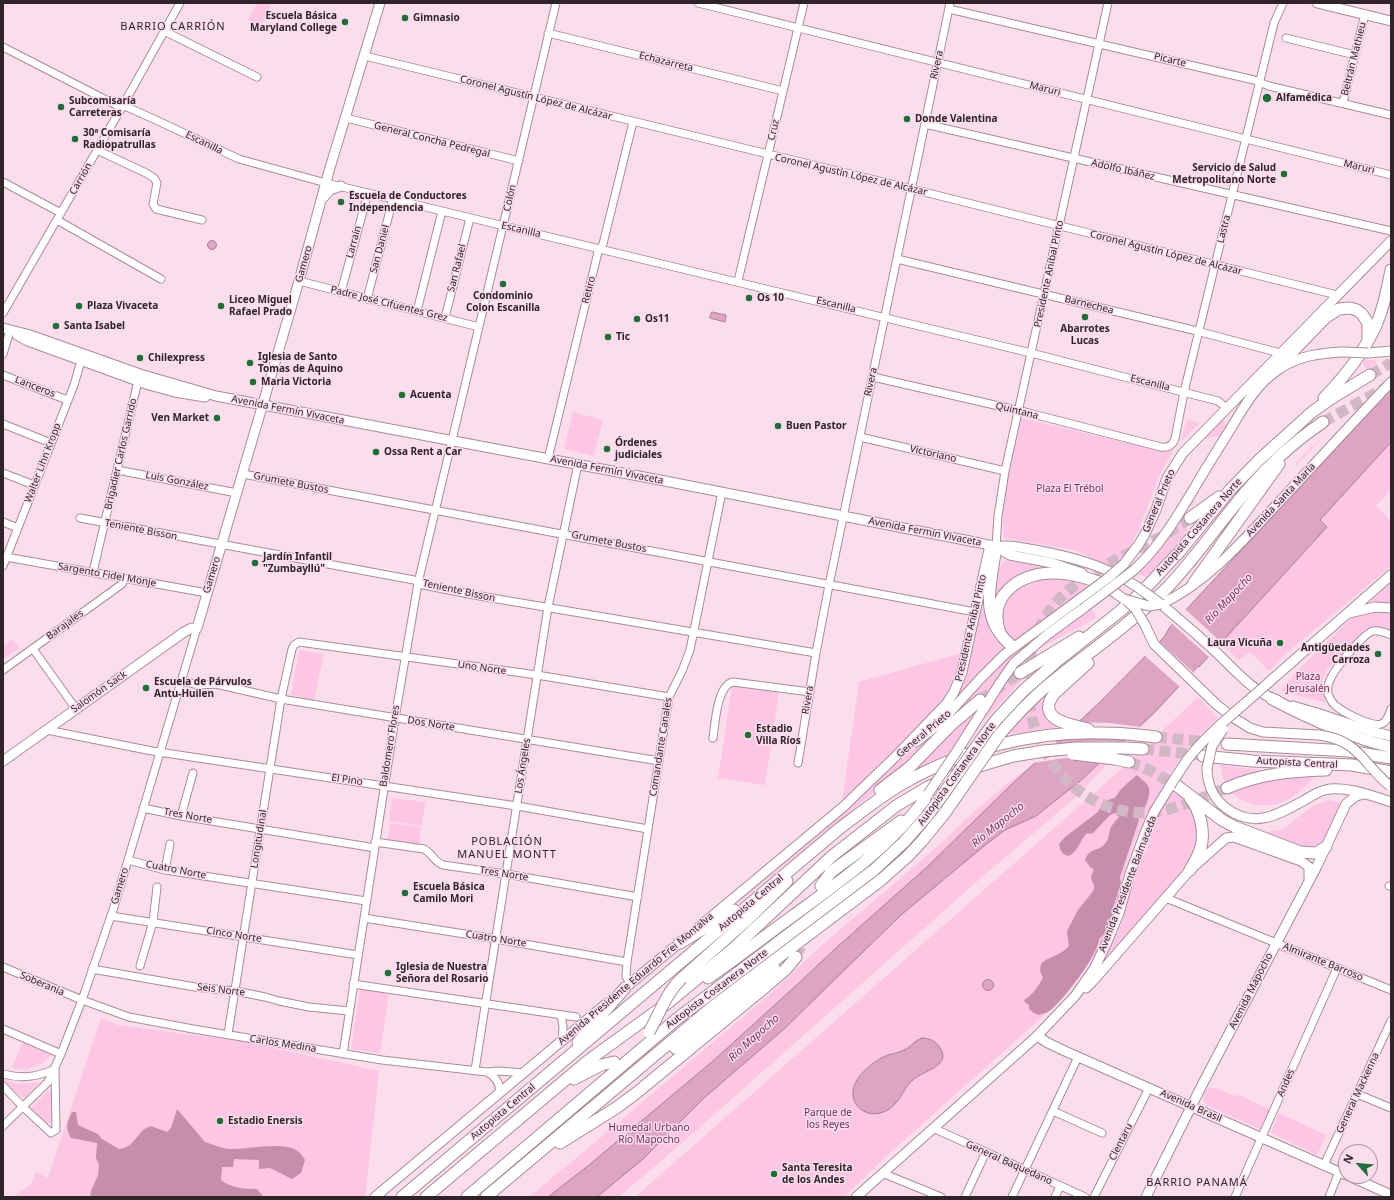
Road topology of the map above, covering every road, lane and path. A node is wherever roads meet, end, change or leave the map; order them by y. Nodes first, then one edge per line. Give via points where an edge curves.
1 (180, 3) edge
2 (380, 3) edge
3 (556, 3) edge
4 (698, 3) edge
5 (804, 3) edge
6 (1108, 3) edge
7 (1283, 3) edge
8 (1317, 3) edge
9 (950, 6) edge
10 (1365, 14) junction
11 (1391, 21) edge
12 (798, 28) junction
13 (164, 30) junction
14 (548, 33) junction
15 (1286, 38) dead end
16 (1099, 44) junction
17 (3, 47) edge
18 (1355, 55) junction
19 (365, 56) junction
20 (938, 62) junction
21 (258, 77) dead end
22 (1260, 82) junction
23 (783, 91) junction
24 (533, 97) junction
25 (1087, 100) junction
26 (1343, 103) junction
27 (122, 107) junction
28 (1391, 115) edge
29 (346, 118) junction
30 (633, 122) junction
31 (925, 124) junction
32 (1246, 139) junction
33 (97, 150) junction
34 (768, 155) junction
35 (1074, 158) junction
36 (519, 161) junction
37 (1391, 175) edge
38 (3, 182) edge
39 (326, 182) junction
40 (341, 186) junction
41 (912, 189) junction
42 (368, 193) junction
43 (1233, 194) junction
44 (322, 199) junction
45 (393, 199) junction
46 (442, 211) junction
47 (62, 213) junction
48 (470, 218) junction
49 (57, 220) junction
50 (202, 220) dead end
51 (503, 226) junction
52 (1059, 226) junction
53 (1391, 231) edge
54 (1391, 241) edge
55 (601, 248) junction
56 (897, 259) junction
57 (1215, 265) junction
58 (1391, 270) edge
59 (161, 279) dead end
60 (299, 281) junction
61 (738, 281) junction
62 (341, 292) junction
63 (1044, 294) junction
64 (1337, 295) junction
65 (367, 299) junction
66 (417, 311) junction
67 (3, 312) edge
68 (885, 317) junction
69 (445, 318) junction
70 (479, 327) junction
71 (7, 330) edge
72 (1199, 332) junction
73 (1367, 349) junction
74 (1391, 351) edge
75 (1031, 353) junction
76 (1280, 353) junction
77 (3, 354) edge
78 (81, 361) junction
79 (1271, 374) junction
80 (3, 375) edge
81 (1370, 375) tunnel mouth
82 (873, 377) junction
83 (138, 382) junction
84 (1391, 382) edge
85 (1184, 392) junction
86 (216, 396) junction
87 (68, 400) junction
88 (262, 406) junction
89 (1226, 409) junction
90 (1018, 411) junction
91 (1323, 422) tunnel mouth
92 (3, 424) edge
93 (1234, 424) junction
94 (1298, 424) junction
95 (860, 437) junction
96 (452, 440) junction
97 (1299, 440) junction
98 (51, 442) junction
99 (1161, 447) joint
100 (548, 459) junction
101 (578, 464) junction
102 (117, 470) junction
103 (1005, 472) junction
104 (3, 473) edge
105 (243, 474) junction
106 (1239, 480) junction
107 (34, 485) junction
108 (237, 492) junction
109 (722, 492) junction
110 (436, 511) junction
111 (844, 516) junction
112 (80, 518) dead end
113 (1190, 518) tunnel mouth
114 (3, 522) edge
115 (104, 523) junction
116 (18, 528) junction
117 (564, 534) junction
118 (221, 545) junction
119 (993, 546) junction
120 (6, 557) junction
121 (708, 562) junction
122 (3, 566) edge
123 (93, 572) junction
124 (1391, 575) edge
125 (125, 578) junction
126 (1099, 582) junction
127 (418, 583) junction
128 (1193, 584) junction
129 (829, 585) junction
130 (207, 593) junction
131 (1123, 598) junction
132 (1167, 602) junction
133 (548, 607) junction
134 (1391, 608) edge
135 (975, 612) junction
136 (1344, 615) junction
137 (1176, 617) junction
138 (1106, 623) junction
139 (197, 628) junction
140 (694, 631) junction
141 (1000, 633) junction
142 (1391, 635) edge
143 (1107, 640) junction
144 (294, 645) joint
145 (1064, 645) junction
146 (1012, 646) dead end
147 (33, 648) junction
148 (816, 653) junction
149 (1035, 655) dead end
150 (405, 657) junction
151 (3, 670) edge
152 (1020, 673) tunnel mouth
153 (537, 675) junction
154 (181, 681) junction
155 (810, 692) junction
156 (669, 697) junction
157 (281, 699) junction
158 (1272, 699) junction
159 (980, 700) tunnel mouth
160 (76, 709) junction
161 (1391, 709) edge
162 (1231, 716) junction
163 (395, 718) junction
164 (47, 730) junction
165 (1104, 732) junction
166 (1391, 736) edge
167 (1156, 737) tunnel mouth
168 (713, 738) dead end
169 (527, 740) junction
170 (1227, 744) tunnel mouth
171 (1391, 747) edge
172 (1143, 749) tunnel mouth
173 (160, 752) junction
174 (1042, 752) junction
175 (1204, 756) tunnel mouth
176 (894, 758) junction
177 (1391, 758) edge
178 (3, 761) edge
179 (659, 761) junction
180 (1129, 762) tunnel mouth
181 (798, 763) dead end
182 (270, 768) junction
183 (1391, 772) edge
184 (193, 773) dead end
185 (384, 785) junction
186 (1391, 786) edge
187 (1176, 787) junction
188 (1227, 788) tunnel mouth
189 (1364, 794) junction
190 (927, 796) junction
191 (1391, 802) edge
192 (516, 806) junction
193 (143, 808) junction
194 (181, 816) junction
195 (878, 820) junction
196 (260, 828) junction
197 (840, 828) junction
198 (648, 829) junction
199 (170, 844) dead end
200 (375, 845) junction
201 (820, 845) junction
202 (1326, 847) junction
203 (128, 860) junction
204 (165, 870) junction
205 (1190, 870) junction
206 (506, 874) junction
207 (1309, 882) junction
208 (252, 883) junction
209 (775, 883) junction
210 (157, 887) dead end
211 (638, 896) junction
212 (1166, 898) junction
213 (366, 901) junction
214 (111, 916) junction
215 (364, 918) junction
216 (153, 922) junction
217 (243, 937) junction
218 (496, 938) junction
219 (800, 942) junction
220 (680, 943) junction
221 (1276, 943) junction
222 (358, 955) junction
223 (796, 957) tunnel mouth
224 (627, 962) junction
225 (140, 966) dead end
226 (3, 967) edge
227 (1337, 968) junction
228 (92, 969) junction
229 (353, 984) junction
230 (628, 986) junction
231 (1391, 990) edge
232 (235, 991) junction
233 (1075, 996) junction
234 (82, 1000) junction
235 (670, 1002) junction
236 (486, 1004) junction
237 (349, 1011) junction
238 (561, 1015) junction
239 (576, 1017) dead end
240 (1391, 1021) edge
241 (3, 1029) edge
242 (228, 1034) junction
243 (1037, 1036) junction
244 (562, 1041) junction
245 (675, 1048) dead end
246 (61, 1054) junction
247 (343, 1054) junction
248 (1078, 1057) junction
249 (628, 1060) junction
250 (614, 1062) tunnel mouth
251 (55, 1069) junction
252 (475, 1070) junction
253 (487, 1072) junction
254 (524, 1073) junction
255 (550, 1073) junction
256 (3, 1074) edge
257 (3, 1086) edge
258 (1149, 1088) junction
259 (499, 1094) junction
260 (1357, 1094) junction
261 (545, 1097) junction
262 (1192, 1106) junction
263 (23, 1108) junction
264 (1391, 1108) edge
265 (1052, 1111) junction
266 (3, 1126) edge
267 (933, 1128) junction
268 (1102, 1133) dead end
269 (1262, 1137) junction
270 (986, 1152) junction
271 (471, 1159) junction
272 (529, 1162) junction
273 (1324, 1165) junction
274 (1025, 1170) junction
275 (1338, 1171) edge
276 (882, 1173) junction
277 (1338, 1182) edge
278 (1367, 1184) edge
279 (1060, 1186) junction
280 (1391, 1195) edge
281 (375, 1197) edge
282 (402, 1197) edge
283 (426, 1197) edge
284 (435, 1197) edge
285 (467, 1197) edge
286 (486, 1197) edge
287 (856, 1197) edge
288 (940, 1197) edge
289 (965, 1197) edge
290 (1012, 1197) edge
291 (1055, 1197) edge
292 (1085, 1197) edge
293 (1094, 1197) edge
294 (1146, 1197) edge
295 (1235, 1197) edge
296 (1329, 1197) edge

1 - 13 street, Carrión
2 - 19 main road, Gamero
3 - 14 street, Colón
4 - 12 street, Maruri
5 - 12 street, Cruz
6 - 16 street, Presidente Aníbal Pinto
7 - 22 street, Lastra via 1276,19
8 - 10 main road
9 - 16 street, Picarte
9 - 20 street, Rivera
10 - 11 main road
10 - 18 street, Beltrán Mathieu
12 - 20 street, Maruri
12 - 23 street, Cruz
13 - 21 street
13 - 27 street, Carrión
14 - 23 street, Echazarreta
14 - 24 street, Colón
15 - 18 street
16 - 22 street, Picarte
16 - 25 street, Presidente Aníbal Pinto
17 - 27 street, Escanilla
18 - 26 street, Beltrán Mathieu
19 - 24 street, Coronel Agustín López de Alcázar
19 - 29 main road, Gamero
20 - 25 street, Maruri
20 - 31 street, Rivera
22 - 26 street, Picarte
22 - 32 street, Lastra
23 - 34 street, Cruz
24 - 30 street, Coronel Agustín López de Alcázar
24 - 36 street, Colón
25 - 32 street, Maruri
25 - 35 street, Presidente Aníbal Pinto
26 - 28 street, Picarte
27 - 33 street, Carrión
27 - 39 street, Escanilla via 239,159
29 - 36 street, General Concha Pedregal
29 - 39 main road, Gamero
30 - 34 street, Coronel Agustín López de Alcázar
30 - 55 street, Retiro
31 - 35 street, Adolfo Ibáñez
31 - 41 street, Rivera
32 - 37 street, Maruri
32 - 43 street, Lastra
33 - 47 street, Carrión
33 - 50 street via 154,178 157,183 153,204 156,209
34 - 41 street, Coronel Agustín López de Alcázar
34 - 61 street, Cruz
35 - 43 street, Adolfo Ibáñez
35 - 52 street, Presidente Aníbal Pinto
36 - 51 street, Colón
38 - 47 street
39 - 40 street, Escanilla
39 - 44 main road, Gamero
40 - 42 street, Escanilla
40 - 44 main road via 330,190
41 - 52 street, Coronel Agustín López de Alcázar
41 - 56 street, Rivera
42 - 45 street, Escanilla
42 - 62 street, Larraín
43 - 53 street, Adolfo Ibáñez
43 - 57 street, Lastra
44 - 60 main road, Gamero
45 - 46 street, Escanilla
45 - 65 street, San Daniel
46 - 48 street, Escanilla
46 - 66 street
47 - 49 street, Carrión
48 - 51 street, Escanilla
48 - 69 street, San Rafael
49 - 59 street
49 - 67 street, Carrión
51 - 55 street, Escanilla
51 - 70 street, Colón
52 - 57 street, Coronel Agustín López de Alcázar
52 - 63 street, Presidente Aníbal Pinto
54 - 64 main road, General Prieto
55 - 61 street, Escanilla
55 - 100 street, Retiro
56 - 63 street, Barnechea
56 - 68 street, Rivera
57 - 64 street, Coronel Agustín López de Alcázar
57 - 72 street, Lastra
58 - 73 highway via 1380,315
60 - 62 street, Padre José Cifuentes Grez
60 - 88 main road, Gamero
61 - 68 street, Escanilla
62 - 65 street, Padre José Cifuentes Grez
63 - 72 street, Barnechea
63 - 75 street, Presidente Aníbal Pinto
64 - 76 main road, General Prieto
65 - 66 street, Padre José Cifuentes Grez
66 - 69 street, Padre José Cifuentes Grez
68 - 75 street, Escanilla
68 - 82 street, Rivera
69 - 70 street, Padre José Cifuentes Grez
70 - 96 street, Colón
71 - 77 street
71 - 78 main road, Avenida Fermín Vivaceta via 28,341
71 - 86 main road, Avenida Fermín Vivaceta via 30,335 140,374
72 - 76 street, Barnechea
72 - 85 street, Lastra
73 - 74 main road, General Prieto
73 - 79 main road, General Prieto, bridge via 1306,356
73 - 79 highway via 1368,328 1365,316 1354,308 1341,308 1326,317
73 - 94 highway
75 - 85 street, Escanilla
75 - 90 street, Presidente Aníbal Pinto
76 - 89 main road, General Prieto
78 - 83 main road, Avenida Fermín Vivaceta
78 - 87 street, Walter Lihn Kropp
79 - 93 main road, General Prieto via 1255,392
80 - 87 street, Lanceros
81 - 94 highway, Autopista Costanera Norte via 1335,396
82 - 90 street, Quintana
82 - 95 street, Rivera
83 - 86 main road, Avenida Fermín Vivaceta via 189,395
83 - 102 street, Brigadier Carlos Garrido
84 - 128 main road, Avenida Santa María via 1238,545 1216,567
85 - 89 street, Escanilla via 1220,402
85 - 99 street, Lastra via 1174,442 1169,447
86 - 88 main road, Avenida Fermín Vivaceta
87 - 98 street, Walter Lihn Kropp
88 - 96 main road, Avenida Fermín Vivaceta
88 - 105 main road, Gamero
89 - 93 main road
89 - 176 main road, General Prieto, bridge via 1175,463 1140,544 1124,564 1005,654 940,723
90 - 99 street, Quintana
90 - 103 street, Presidente Aníbal Pinto
91 - 97 highway, Autopista Costanera Norte
92 - 98 street
93 - 190 main road, General Prieto, bridge via 1166,534 1153,550 1134,570 1048,634 1014,663
94 - 106 highway, Autopista Costanera Norte
95 - 103 street, Victoriano
95 - 111 street, Rivera
96 - 100 main road, Avenida Fermín Vivaceta
96 - 110 street, Baldomero Flores
97 - 128 highway
97 - 143 highway, Autopista Costanera Norte via 1258,477 1174,581
98 - 107 street, Walter Lihn Kropp
100 - 101 main road, Avenida Fermín Vivaceta
101 - 109 main road, Avenida Fermín Vivaceta
101 - 117 street, Los Ángeles
102 - 108 street, Luis González
102 - 115 street, Brigadier Carlos Garrido
103 - 119 street, Presidente Aníbal Pinto
104 - 107 street
105 - 108 main road, Gamero
105 - 110 street, Grumete Bustos
106 - 113 highway
106 - 138 highway, Autopista Costanera Norte via 1167,566
107 - 116 street, Walter Lihn Kropp
108 - 118 main road, Gamero
109 - 111 main road, Avenida Fermín Vivaceta
109 - 121 street, Comandante Canales
110 - 117 street, Grumete Bustos
110 - 127 street, Baldomero Flores
111 - 119 main road, Avenida Fermín Vivaceta
111 - 129 street, Rivera
112 - 115 street, Teniente Bisson
114 - 116 street
115 - 118 street, Teniente Bisson
115 - 123 street, Brigadier Carlos Garrido
116 - 120 street, Walter Lihn Kropp
117 - 121 street, Grumete Bustos
117 - 133 street, Los Ángeles
118 - 127 street, Teniente Bisson via 414,580
118 - 130 main road, Gamero
119 - 126 main road, Avenida Fermín Vivaceta via 1010,555 1069,568
119 - 132 main road, Avenida Fermín Vivaceta, bridge via 1010,545 1073,558 1107,570
119 - 135 main road, Presidente Aníbal Pinto
119 - 141 highway via 989,604 991,618
120 - 122 street, Walter Lihn Kropp
120 - 123 street, Sargento Fidel Monje
121 - 129 street, Grumete Bustos
121 - 140 street, Comandante Canales
123 - 125 street, Sargento Fidel Monje
124 - 136 main road, Avenida Presidente Balmaceda
125 - 130 street, Sargento Fidel Monje
125 - 147 street, Barajales via 122,584
126 - 131 main road, Avenida Fermín Vivaceta
126 - 141 highway via 1051,573 1022,580 1006,592 999,604 997,621
127 - 133 street, Teniente Bisson
127 - 150 street, Baldomero Flores
128 - 132 main road, Avenida Santa María
129 - 135 street, Grumete Bustos
129 - 148 street, Rivera
130 - 139 main road, Gamero
131 - 132 main road, bridge via 1149,606
131 - 186 main road, bridge via 1135,608 1154,644 1225,712 1250,728 1263,732 1334,738 1353,748 1382,780
132 - 137 main road, Avenida Fermín Vivaceta
132 - 137 main road via 1173,606
133 - 140 street, Teniente Bisson
133 - 153 street, Los Ángeles
134 - 136 main road via 1375,607
135 - 176 main road, Presidente Aníbal Pinto via 962,672 954,692 942,709
136 - 162 main road, Avenida Presidente Balmaceda, bridge
137 - 158 main road, Avenida Fermín Vivaceta via 1247,681
138 - 145 highway
138 - 249 highway, Autopista Costanera Norte, bridge via 1023,691 990,727 927,816 874,870 678,1018
139 - 154 street, Gamero
139 - 160 main road, Salomón Sack via 184,632
140 - 148 street, Teniente Bisson
140 - 156 street, Comandante Canales via 685,665
141 - 146 highway
142 - 161 street via 1375,631 1362,638 1336,670 1328,690 1330,699 1337,707 1370,724 1377,725 1386,721
143 - 165 highway via 1057,691 1050,700 1049,707 1051,716 1057,720
143 - 219 highway, Autopista Costanera Norte, bridge via 1043,689 1022,709 999,735 934,827 908,856 876,885
144 - 150 street, Uno Norte via 299,642
144 - 157 street, Longitudinal
145 - 149 highway via 1047,653
145 - 152 highway
147 - 151 street, Barajales
147 - 160 street
148 - 155 street, Rivera
150 - 153 street, Uno Norte
150 - 163 street, Baldomero Flores
153 - 156 street, Uno Norte
153 - 169 street, Los Ángeles
154 - 157 street, Dos Norte via 199,685 216,684
154 - 173 street, Gamero
155 - 168 street via 729,683 719,702
155 - 181 street, Rivera
156 - 179 street, Comandante Canales
157 - 163 street, Dos Norte
157 - 182 street, Longitudinal
158 - 166 main road, Avenida Fermín Vivaceta via 1370,732
158 - 171 highway via 1343,732 1368,742
159 - 197 highway
160 - 164 main road, Salomón Sack
162 - 187 main road, Avenida Presidente Balmaceda, bridge via 1192,754
162 - 189 main road, bridge via 1212,746 1207,768 1210,786 1219,801 1228,809 1245,818 1259,819 1272,817 1326,790
163 - 169 street, Dos Norte
163 - 185 street, Baldomero Flores
164 - 173 street, El Pino
164 - 178 main road, Salomón Sack
165 - 167 highway, Autopista Central
165 - 197 highway, Autopista Central via 1028,738 978,750 915,777
169 - 179 street, Dos Norte
169 - 192 street, Los Ángeles
170 - 177 highway, Autopista Central via 1341,751
172 - 174 highway, Autopista Central, bridge via 1083,748
173 - 182 street, El Pino
173 - 193 street, Gamero
174 - 180 highway, bridge
174 - 195 highway, Autopista Central via 982,764 953,775 907,800
175 - 183 highway, Autopista Central via 1352,766
176 - 220 main road, Avenida Presidente Eduardo Frei Montalva via 833,816
179 - 198 street, Comandante Canales
182 - 185 street, El Pino
182 - 196 street, Longitudinal
183 - 188 highway via 1298,771 1259,777
184 - 194 street
185 - 192 street, El Pino
185 - 200 street, Baldomero Flores
187 - 202 highway via 1222,820 1245,832 1306,854 1316,853
187 - 205 highway via 1193,802 1202,832 1201,848
187 - 233 main road, Avenida Presidente Balmaceda via 1154,812 1108,942 1094,969
189 - 191 main road
189 - 202 main road, Avenida Mapocho via 1356,796 1346,804
190 - 195 highway via 903,819 831,872 821,887 831,867
190 - 235 highway via 905,824 871,858 726,965
192 - 198 street, El Pino
192 - 206 street, Los Ángeles
193 - 194 street, Tres Norte
193 - 203 street, Gamero
194 - 196 street, Tres Norte
195 - 235 highway, Autopista Central via 832,856 734,948
196 - 200 street, Tres Norte
196 - 208 street, Longitudinal
197 - 201 highway, Autopista Central
198 - 211 street, Comandante Canales
199 - 204 street
200 - 206 street, Tres Norte via 424,849 443,865
200 - 213 street, Baldomero Flores
201 - 209 highway, Autopista Central
201 - 249 highway, bridge via 766,903 675,985 649,1032
202 - 207 main road, Avenida Mapocho
203 - 204 street, Cuatro Norte
203 - 214 street, Gamero
204 - 208 street, Cuatro Norte
205 - 207 main road, Avenida Presidente Balmaceda via 1224,839 1234,837 1305,863 1310,869
205 - 212 main road, Avenida Presidente Balmaceda
206 - 211 street, Tres Norte
206 - 218 street, Los Ángeles
207 - 221 main road, Avenida Mapocho
208 - 213 street, Cuatro Norte
208 - 217 street, Longitudinal
209 - 220 highway
209 - 255 highway, Autopista Central
210 - 216 street
211 - 224 street, Comandante Canales
212 - 221 street, Almirante Barroso
212 - 233 main road, Avenida Presidente Balmaceda via 1093,981
213 - 215 street, Baldomero Flores
214 - 216 street, Cinco Norte
214 - 228 street, Gamero
215 - 218 street, Cuatro Norte
215 - 222 street, Baldomero Flores
216 - 217 street, Cinco Norte
216 - 225 street
217 - 222 street, Cinco Norte
217 - 232 street, Longitudinal
218 - 224 street, Cuatro Norte
218 - 236 street, Los Ángeles
219 - 245 highway via 744,995
219 - 272 highway, Autopista Costanera Norte via 711,1008
220 - 230 main road, Avenida Presidente Eduardo Frei Montalva
221 - 227 street, Almirante Barroso
221 - 262 main road, Avenida Mapocho
222 - 229 street, Baldomero Flores
223 - 272 highway via 764,988 635,1094
224 - 230 street, Comandante Canales
226 - 234 street, Soberanía
227 - 231 street, Almirante Barroso
227 - 269 street, Andes
228 - 232 street, Seis Norte via 195,988
228 - 234 street, Gamero
229 - 236 street
229 - 237 street, Baldomero Flores
230 - 244 main road, Avenida Presidente Eduardo Frei Montalva
230 - 255 highway
232 - 237 street, Seis Norte via 279,1002
232 - 242 street, Longitudinal
233 - 243 main road, Avenida Presidente Balmaceda
234 - 242 street, Carlos Medina via 130,1017
234 - 246 street, Gamero
235 - 261 highway, Autopista Central via 594,1056
236 - 238 street
236 - 252 street, Los Ángeles
237 - 247 street, Baldomero Flores
238 - 239 street
238 - 244 street
240 - 260 street, General Mackenna
241 - 246 street
242 - 247 street, Carlos Medina
243 - 248 main road, Avenida Brasil
243 - 267 main road, Avenida Presidente Balmaceda
244 - 254 main road, Avenida Presidente Eduardo Frei Montalva
246 - 251 street, Gamero
247 - 252 street, Carlos Medina
248 - 258 main road, Avenida Brasil
248 - 265 street
249 - 285 highway, Autopista Costanera Norte
250 - 261 highway via 592,1069
251 - 256 street via 41,1075 25,1077
251 - 263 street, Gamero via 48,1082
251 - 263 street via 56,1130 51,1133
252 - 253 street, Carlos Medina
253 - 254 street, Carlos Medina
253 - 259 street via 497,1080
254 - 259 main road, Avenida Presidente Eduardo Frei Montalva
255 - 282 highway, Autopista Central
257 - 263 street
258 - 262 main road, Avenida Brasil
258 - 293 street, Clentaru
259 - 281 main road, Avenida Presidente Eduardo Frei Montalva
260 - 264 street
260 - 273 street, General Mackenna
261 - 271 highway, Autopista Central
262 - 269 main road, Avenida Brasil
262 - 294 main road, Avenida Mapocho
263 - 266 street, Gamero
265 - 268 street
265 - 274 street
267 - 270 street, General Baquedano
267 - 276 main road, Avenida Presidente Balmaceda
269 - 273 main road, Avenida Brasil
269 - 295 street, Andes
270 - 274 street, General Baquedano
270 - 289 street
271 - 283 highway, Autopista Central
271 - 284 highway
272 - 286 highway, Autopista Costanera Norte
273 - 275 main road, Avenida Brasil
274 - 279 street, General Baquedano
274 - 290 street
276 - 287 main road, Avenida Presidente Balmaceda
276 - 288 street
277 - 296 street
278 - 280 main road
279 - 291 street
279 - 292 street, General Baquedano

